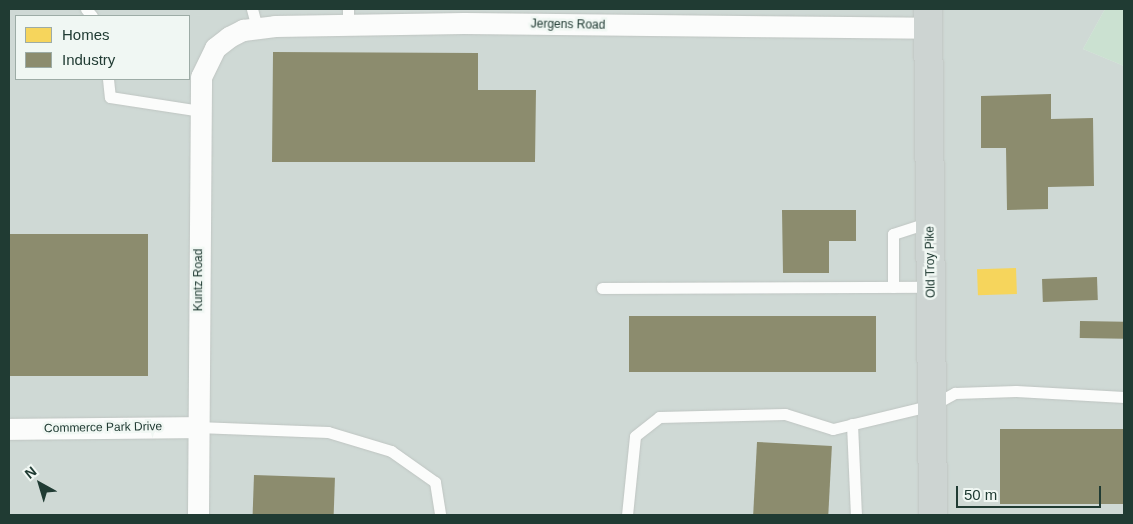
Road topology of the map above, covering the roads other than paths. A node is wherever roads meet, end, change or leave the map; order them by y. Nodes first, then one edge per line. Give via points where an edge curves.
1 (472, 16) edge
2 (348, 17) edge
3 (928, 18) edge
4 (255, 19) edge
5 (215, 48) joint
6 (108, 80) edge
7 (200, 111) junction
8 (930, 222) junction
9 (893, 286) junction
10 (931, 286) junction
11 (602, 288) dead end
12 (1124, 397) edge
13 (932, 405) junction
14 (852, 424) junction
15 (197, 427) junction
16 (9, 429) edge
17 (198, 515) edge
18 (440, 515) edge
19 (627, 515) edge
20 (856, 515) edge
21 (933, 515) edge

1 - 2 street, Jergens Road
1 - 3 street, Jergens Road
2 - 4 street, Jergens Road
3 - 8 main road, Old Troy Pike
4 - 5 street, Jergens Road
5 - 7 street, Kuntz Road via 201,77
6 - 7 lane via 110,97
7 - 15 street, Kuntz Road
8 - 9 lane via 893,234
8 - 10 main road, Old Troy Pike
9 - 10 lane
9 - 11 lane
10 - 13 main road, Old Troy Pike
12 - 13 lane via 964,392
13 - 14 lane
13 - 21 main road, Old Troy Pike
14 - 19 lane via 834,429 785,414 659,417 635,436
14 - 20 lane
15 - 16 street, Commerce Park Drive
15 - 17 street, Kuntz Road
15 - 18 lane via 328,432 391,451 435,482

